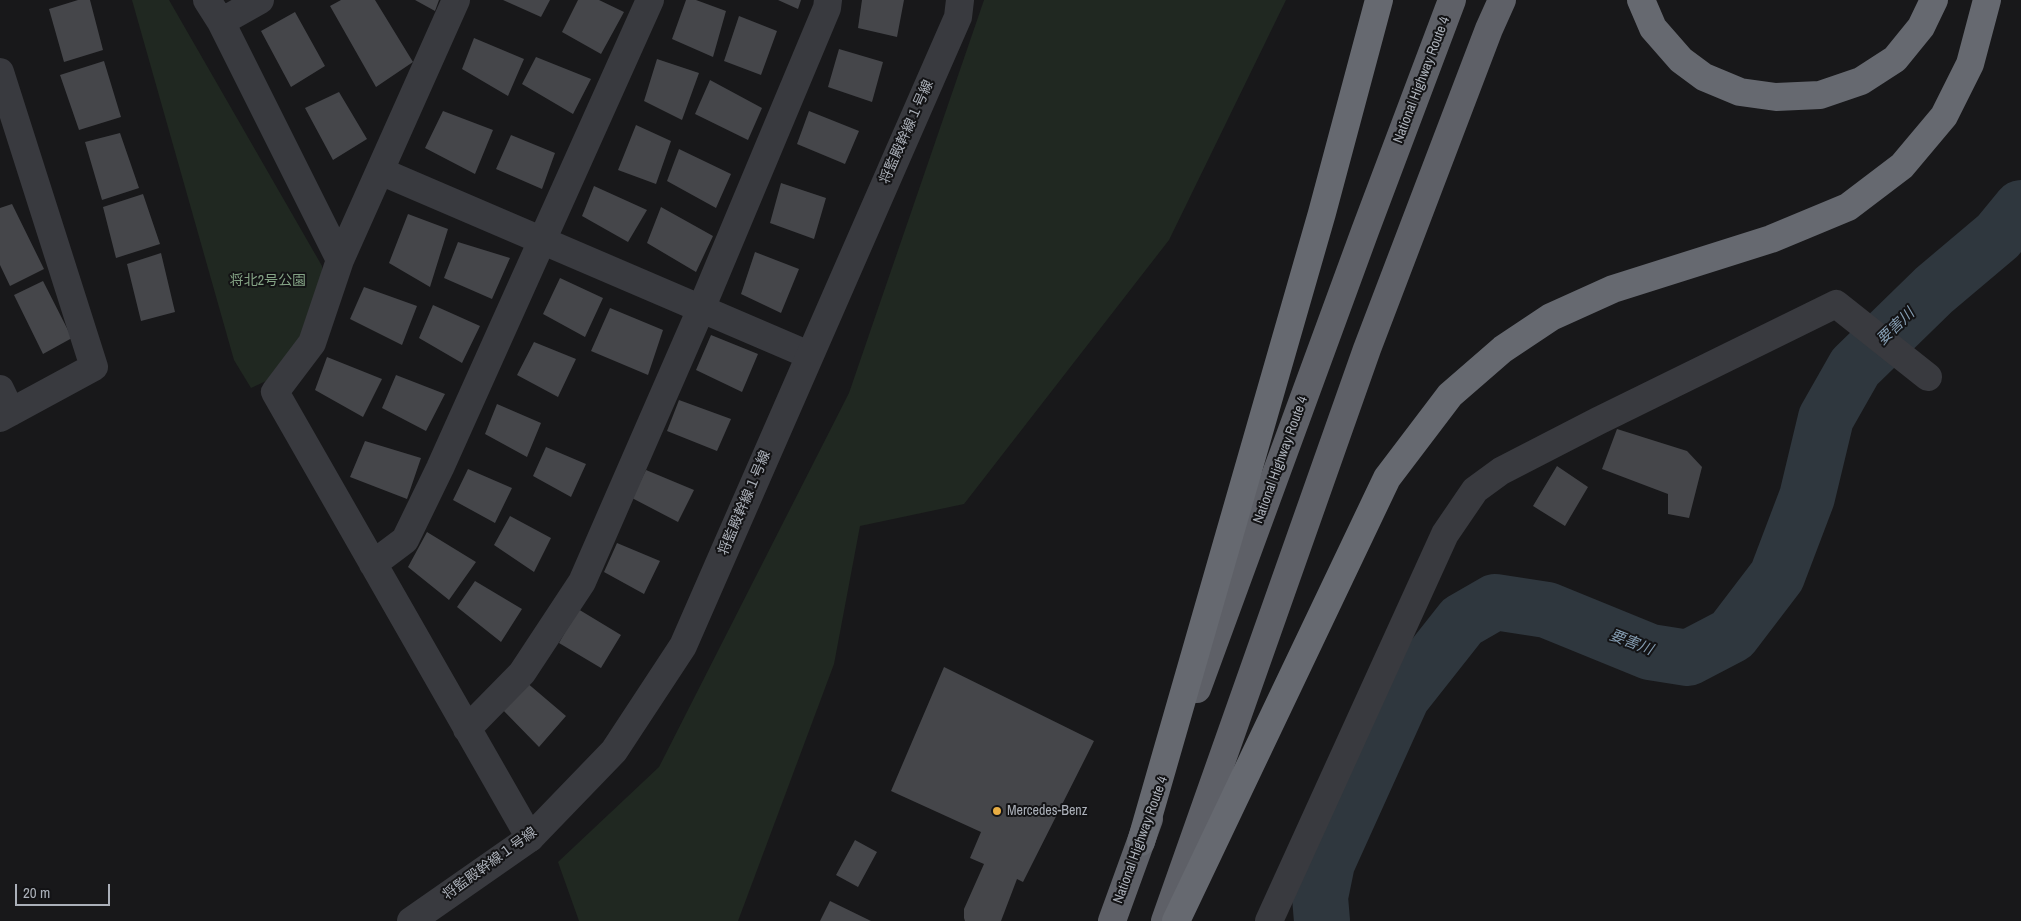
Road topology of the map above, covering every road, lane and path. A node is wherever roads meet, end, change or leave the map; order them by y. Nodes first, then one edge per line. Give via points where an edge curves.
1 (260, 0) edge
2 (456, 0) edge
3 (650, 0) edge
4 (828, 0) edge
5 (960, 0) edge
6 (1379, 0) edge
7 (1452, 0) edge
8 (1502, 0) edge
9 (1640, 0) edge
10 (1934, 0) edge
11 (1987, 0) edge
12 (214, 11) edge
13 (0, 72) edge
14 (380, 171) junction
15 (541, 241) junction
16 (340, 260) junction
17 (701, 309) junction
18 (809, 356) junction
19 (1928, 377) dead end
20 (4, 406) edge
21 (373, 564) junction
22 (467, 728) junction
23 (530, 838) junction
24 (1141, 842) junction
25 (411, 921) edge
26 (1112, 921) edge
27 (1165, 921) edge
28 (1176, 921) edge
29 (1269, 921) edge

1 - 12 street
2 - 14 street
3 - 15 street
4 - 17 street
5 - 18 street, 将監殿幹線１号線 via 958,17
6 - 24 highway via 1322,213
7 - 24 highway, National Highway Route 4
8 - 27 highway via 1367,349
9 - 10 highway via 1653,28 1681,60 1704,77 1740,92 1776,98 1820,95 1861,82 1895,59 1921,27
11 - 28 highway via 1970,64 1944,116 1902,166 1848,207 1771,239 1613,289 1551,316 1503,349 1450,395 1387,478
12 - 16 street
13 - 20 street via 94,368
14 - 15 street
14 - 16 street
15 - 17 street
15 - 21 street via 405,540
16 - 21 street via 312,342 275,392
17 - 18 street
17 - 22 street via 582,582 522,673
18 - 23 street, 将監殿幹線１号線 via 683,646 614,751
19 - 29 street via 1836,304 1500,471 1475,490 1445,534
21 - 22 street
22 - 23 street
23 - 25 street, 将監殿幹線１号線
24 - 26 highway, National Highway Route 4

